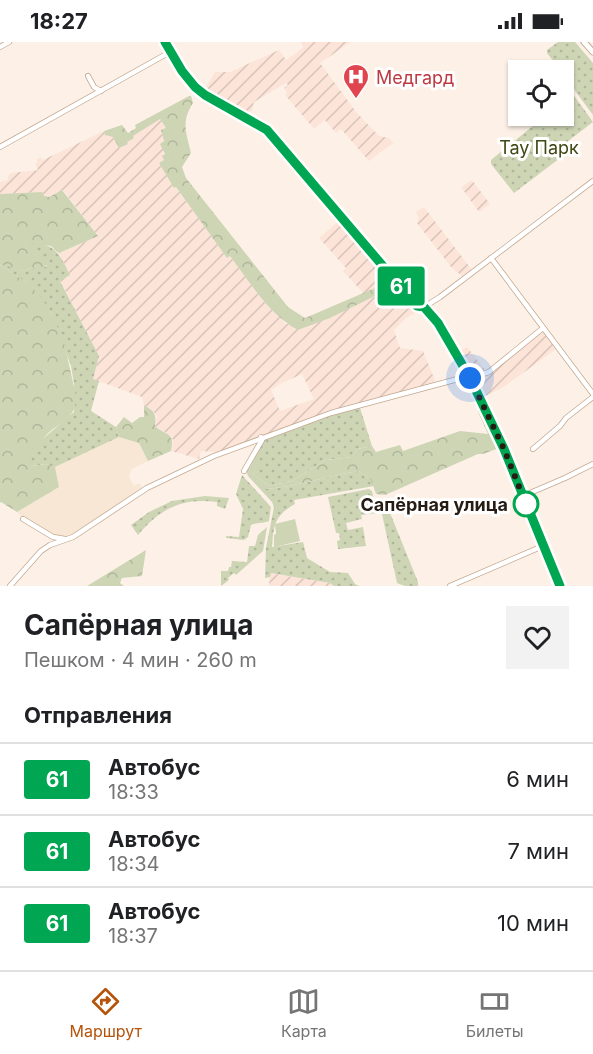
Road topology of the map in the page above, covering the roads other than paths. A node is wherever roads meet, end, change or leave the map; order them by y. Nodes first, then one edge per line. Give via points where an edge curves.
1 (9, 42) edge
2 (165, 42) edge
3 (584, 42) edge
4 (0, 47) edge
5 (170, 52) junction
6 (593, 52) edge
7 (88, 76) dead end
8 (100, 92) junction
9 (0, 147) edge
10 (593, 181) edge
11 (491, 258) junction
12 (424, 307) junction
13 (543, 328) junction
14 (470, 377) junction
15 (593, 395) edge
16 (261, 437) junction
17 (532, 449) dead end
18 (593, 464) edge
19 (244, 471) dead end
20 (522, 496) junction
21 (23, 519) dead end
22 (68, 540) junction
23 (543, 546) junction
24 (10, 586) edge
25 (450, 586) edge
26 (560, 586) edge

1 - 4 street
2 - 5 street
3 - 6 main road
5 - 8 street
5 - 12 street via 188,80 205,95 267,130 417,306
7 - 8 street
8 - 9 street
10 - 11 street
11 - 12 street
11 - 13 street
12 - 14 street
13 - 14 street via 489,372
13 - 15 street
14 - 16 street via 331,412
14 - 20 street
15 - 17 street
16 - 19 street
16 - 22 street via 147,488
18 - 20 street
20 - 23 street
21 - 22 street via 53,537
22 - 24 street via 41,551
23 - 25 street
23 - 26 street

